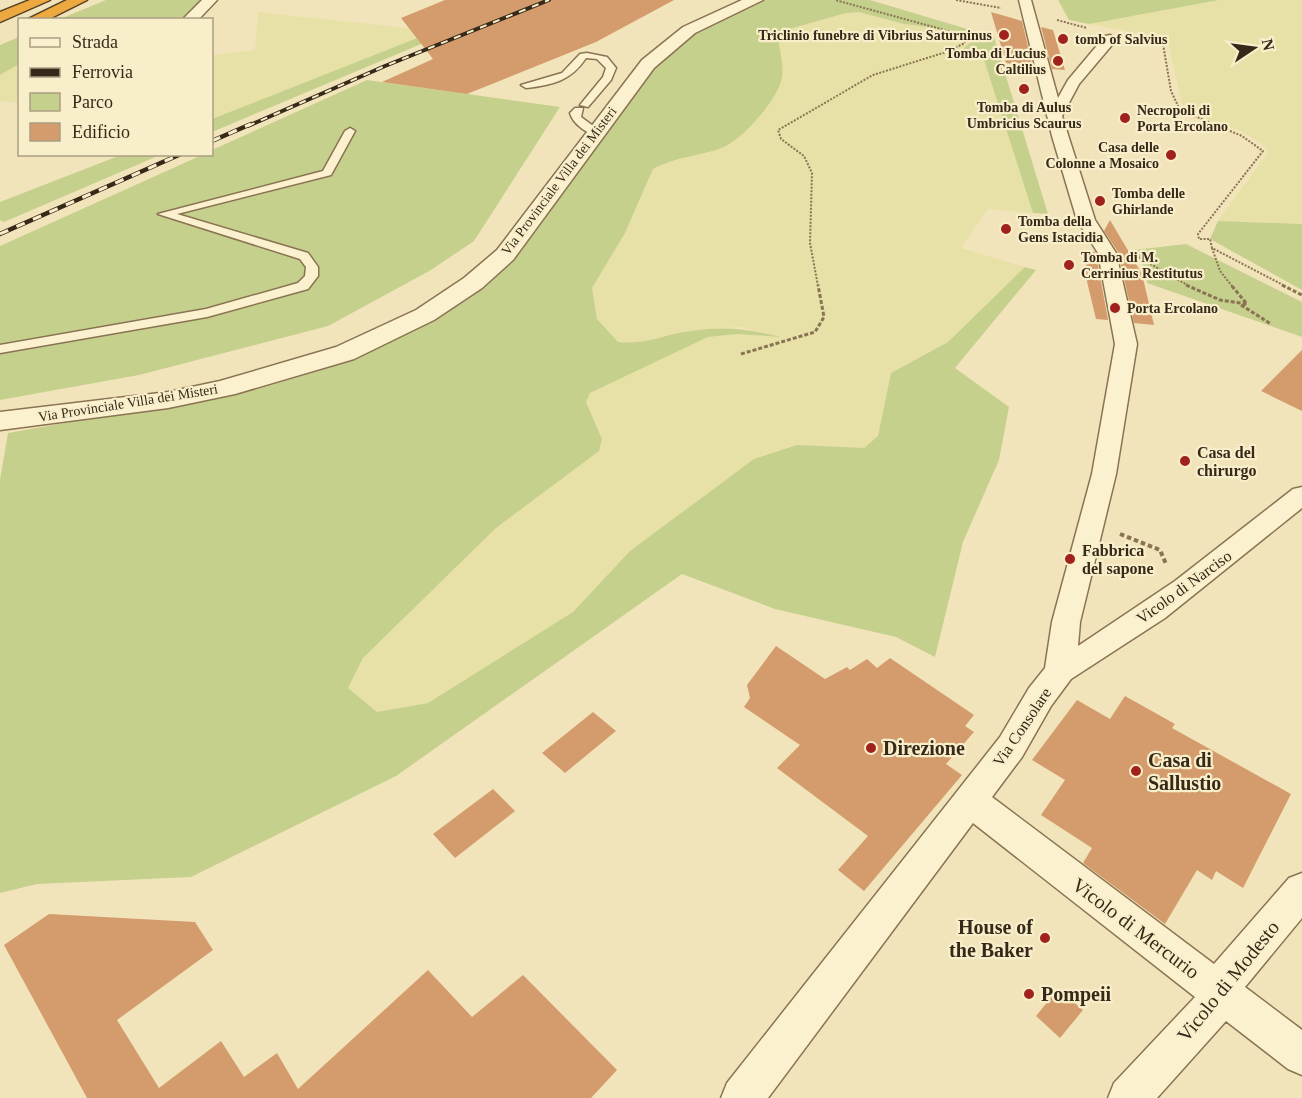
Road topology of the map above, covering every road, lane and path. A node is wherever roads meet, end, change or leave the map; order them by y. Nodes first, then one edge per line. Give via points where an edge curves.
1 (15, 0) edge
2 (43, 0) edge
3 (80, 0) edge
4 (94, 0) edge
5 (210, 0) edge
6 (756, 0) edge
7 (835, 0) edge
8 (956, 0) edge
9 (1026, 0) edge
10 (0, 5) edge
11 (1006, 9) dead end
12 (0, 17) edge
13 (38, 18) edge
14 (56, 18) edge
15 (191, 18) edge
16 (1052, 18) dead end
17 (18, 26) edge
18 (1092, 29) dead end
19 (0, 33) edge
20 (1126, 36) dead end
21 (1110, 39) dead end
22 (526, 85) dead end
23 (1056, 114) junction
24 (350, 131) dead end
25 (596, 133) junction
26 (1212, 248) junction
27 (1110, 268) junction
28 (1302, 295) edge
29 (1241, 304) junction
30 (1271, 324) dead end
31 (0, 349) edge
32 (741, 354) dead end
33 (0, 421) edge
34 (1302, 495) edge
35 (1092, 521) junction
36 (1185, 589) junction
37 (1060, 671) junction
38 (970, 801) junction
39 (1302, 890) edge
40 (1222, 993) junction
41 (1302, 1055) edge
42 (742, 1098) edge
43 (1129, 1098) edge

1 - 10 highway
2 - 12 highway
3 - 13 highway
4 - 14 highway
5 - 15 street
6 - 25 street, Via Provinciale Villa dei Misteri via 689,30 648,64
7 - 32 path via 952,32 963,37 965,43 952,51 889,68 778,130 781,139 804,156 812,173 810,243 824,317 815,332
8 - 11 path
9 - 23 street
16 - 18 path
17 - 19 highway
20 - 26 path via 1162,43 1173,101 1182,114 1232,130 1263,151 1198,234 1199,238 1210,239
21 - 23 street via 1073,83
22 - 25 lane via 559,80 573,72 584,56 609,62 608,78 575,113
23 - 27 street via 1086,220
24 - 31 lane via 327,173 164,214 304,256 312,267 303,286 207,314
25 - 33 street, Via Provinciale Villa dei Misteri via 505,255 473,283 425,315 345,353 225,388 168,400
26 - 28 path
26 - 29 path via 1220,271 1246,299 1247,303
27 - 29 path via 1139,257 1190,286
27 - 35 street, Via Consolare via 1126,344 1119,397
29 - 30 path
34 - 36 street, Vicolo di Narciso
35 - 36 path via 1160,550 1170,574
35 - 37 street, Via Consolare via 1066,622
36 - 37 street, Vicolo di Narciso
37 - 38 street, Via Consolare
38 - 40 street, Vicolo di Mercurio
38 - 42 street, Via Consolare
39 - 40 street, Vicolo di Modesto via 1227,979
40 - 41 street, Vicolo di Mercurio
40 - 43 street, Vicolo di Modesto

